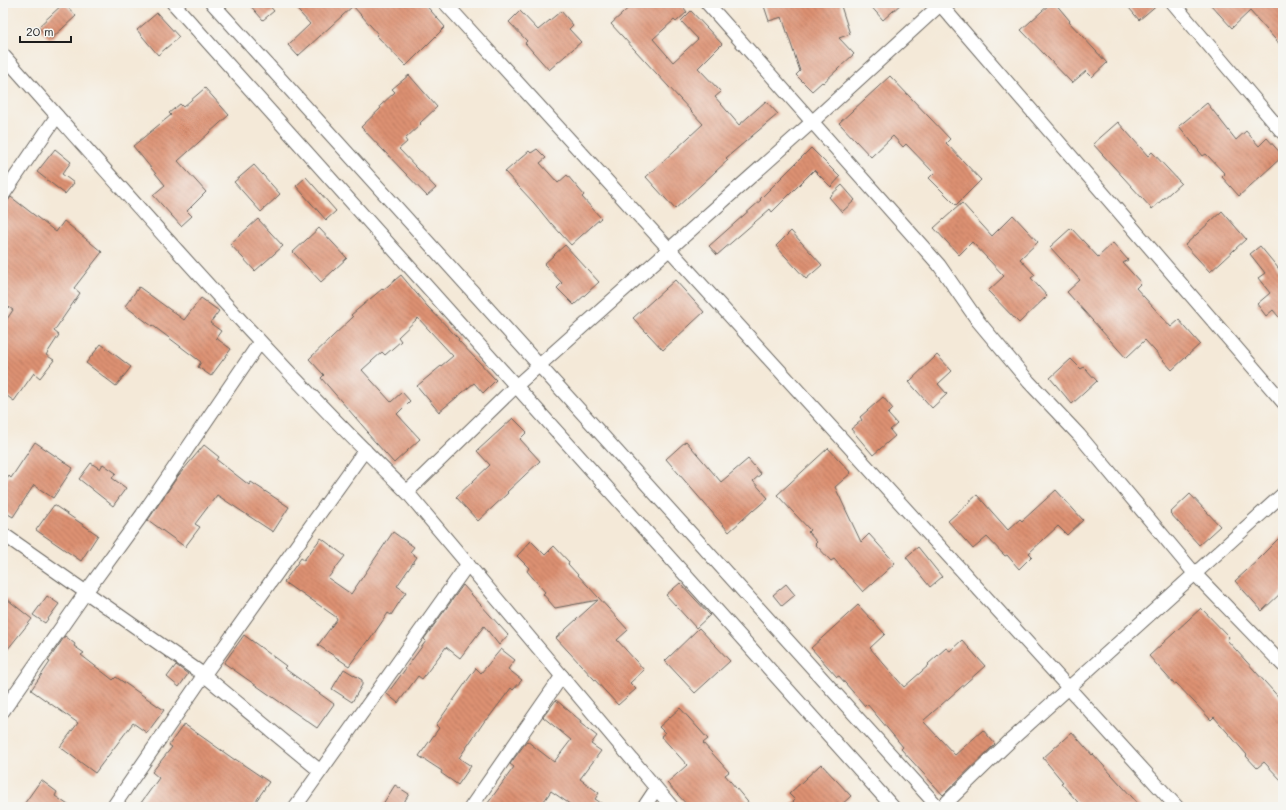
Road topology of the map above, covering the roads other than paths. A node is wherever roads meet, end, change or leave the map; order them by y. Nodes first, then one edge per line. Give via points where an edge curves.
1 (173, 3) edge
2 (212, 3) edge
3 (445, 3) edge
4 (707, 3) edge
5 (940, 3) edge
6 (1172, 3) edge
7 (3, 55) edge
8 (58, 116) junction
9 (812, 122) junction
10 (1283, 134) edge
11 (3, 195) edge
12 (669, 249) junction
13 (260, 342) junction
14 (540, 365) junction
15 (516, 386) junction
16 (1283, 402) edge
17 (365, 450) junction
18 (408, 492) junction
19 (1283, 494) edge
20 (3, 534) edge
21 (468, 564) junction
22 (1195, 574) junction
23 (86, 592) junction
24 (1283, 665) edge
25 (204, 675) junction
26 (562, 676) junction
27 (1069, 688) junction
28 (3, 711) edge
29 (320, 771) junction
30 (656, 789) junction
31 (113, 807) edge
32 (295, 807) edge
33 (471, 807) edge
34 (644, 807) edge
35 (672, 807) edge
36 (893, 807) edge
37 (938, 807) edge
38 (942, 807) edge
39 (1177, 807) edge

1 - 15 street
2 - 14 street
3 - 12 street
4 - 9 street
5 - 9 street
5 - 16 street
6 - 10 street
7 - 8 street
8 - 11 street
8 - 13 street
9 - 12 street
9 - 22 street via 939,265 978,321 1079,435
12 - 14 street
12 - 27 street
13 - 17 street
13 - 23 street
14 - 15 street
14 - 37 street
15 - 18 street
15 - 36 street
17 - 18 street
17 - 25 street
18 - 21 street
19 - 22 street
20 - 23 street
21 - 26 street
21 - 29 street
22 - 24 street
22 - 27 street
23 - 25 street
23 - 28 street
25 - 29 street
25 - 31 street
26 - 30 street
26 - 33 street
27 - 38 street
27 - 39 street
29 - 32 street
30 - 34 street
30 - 35 street

